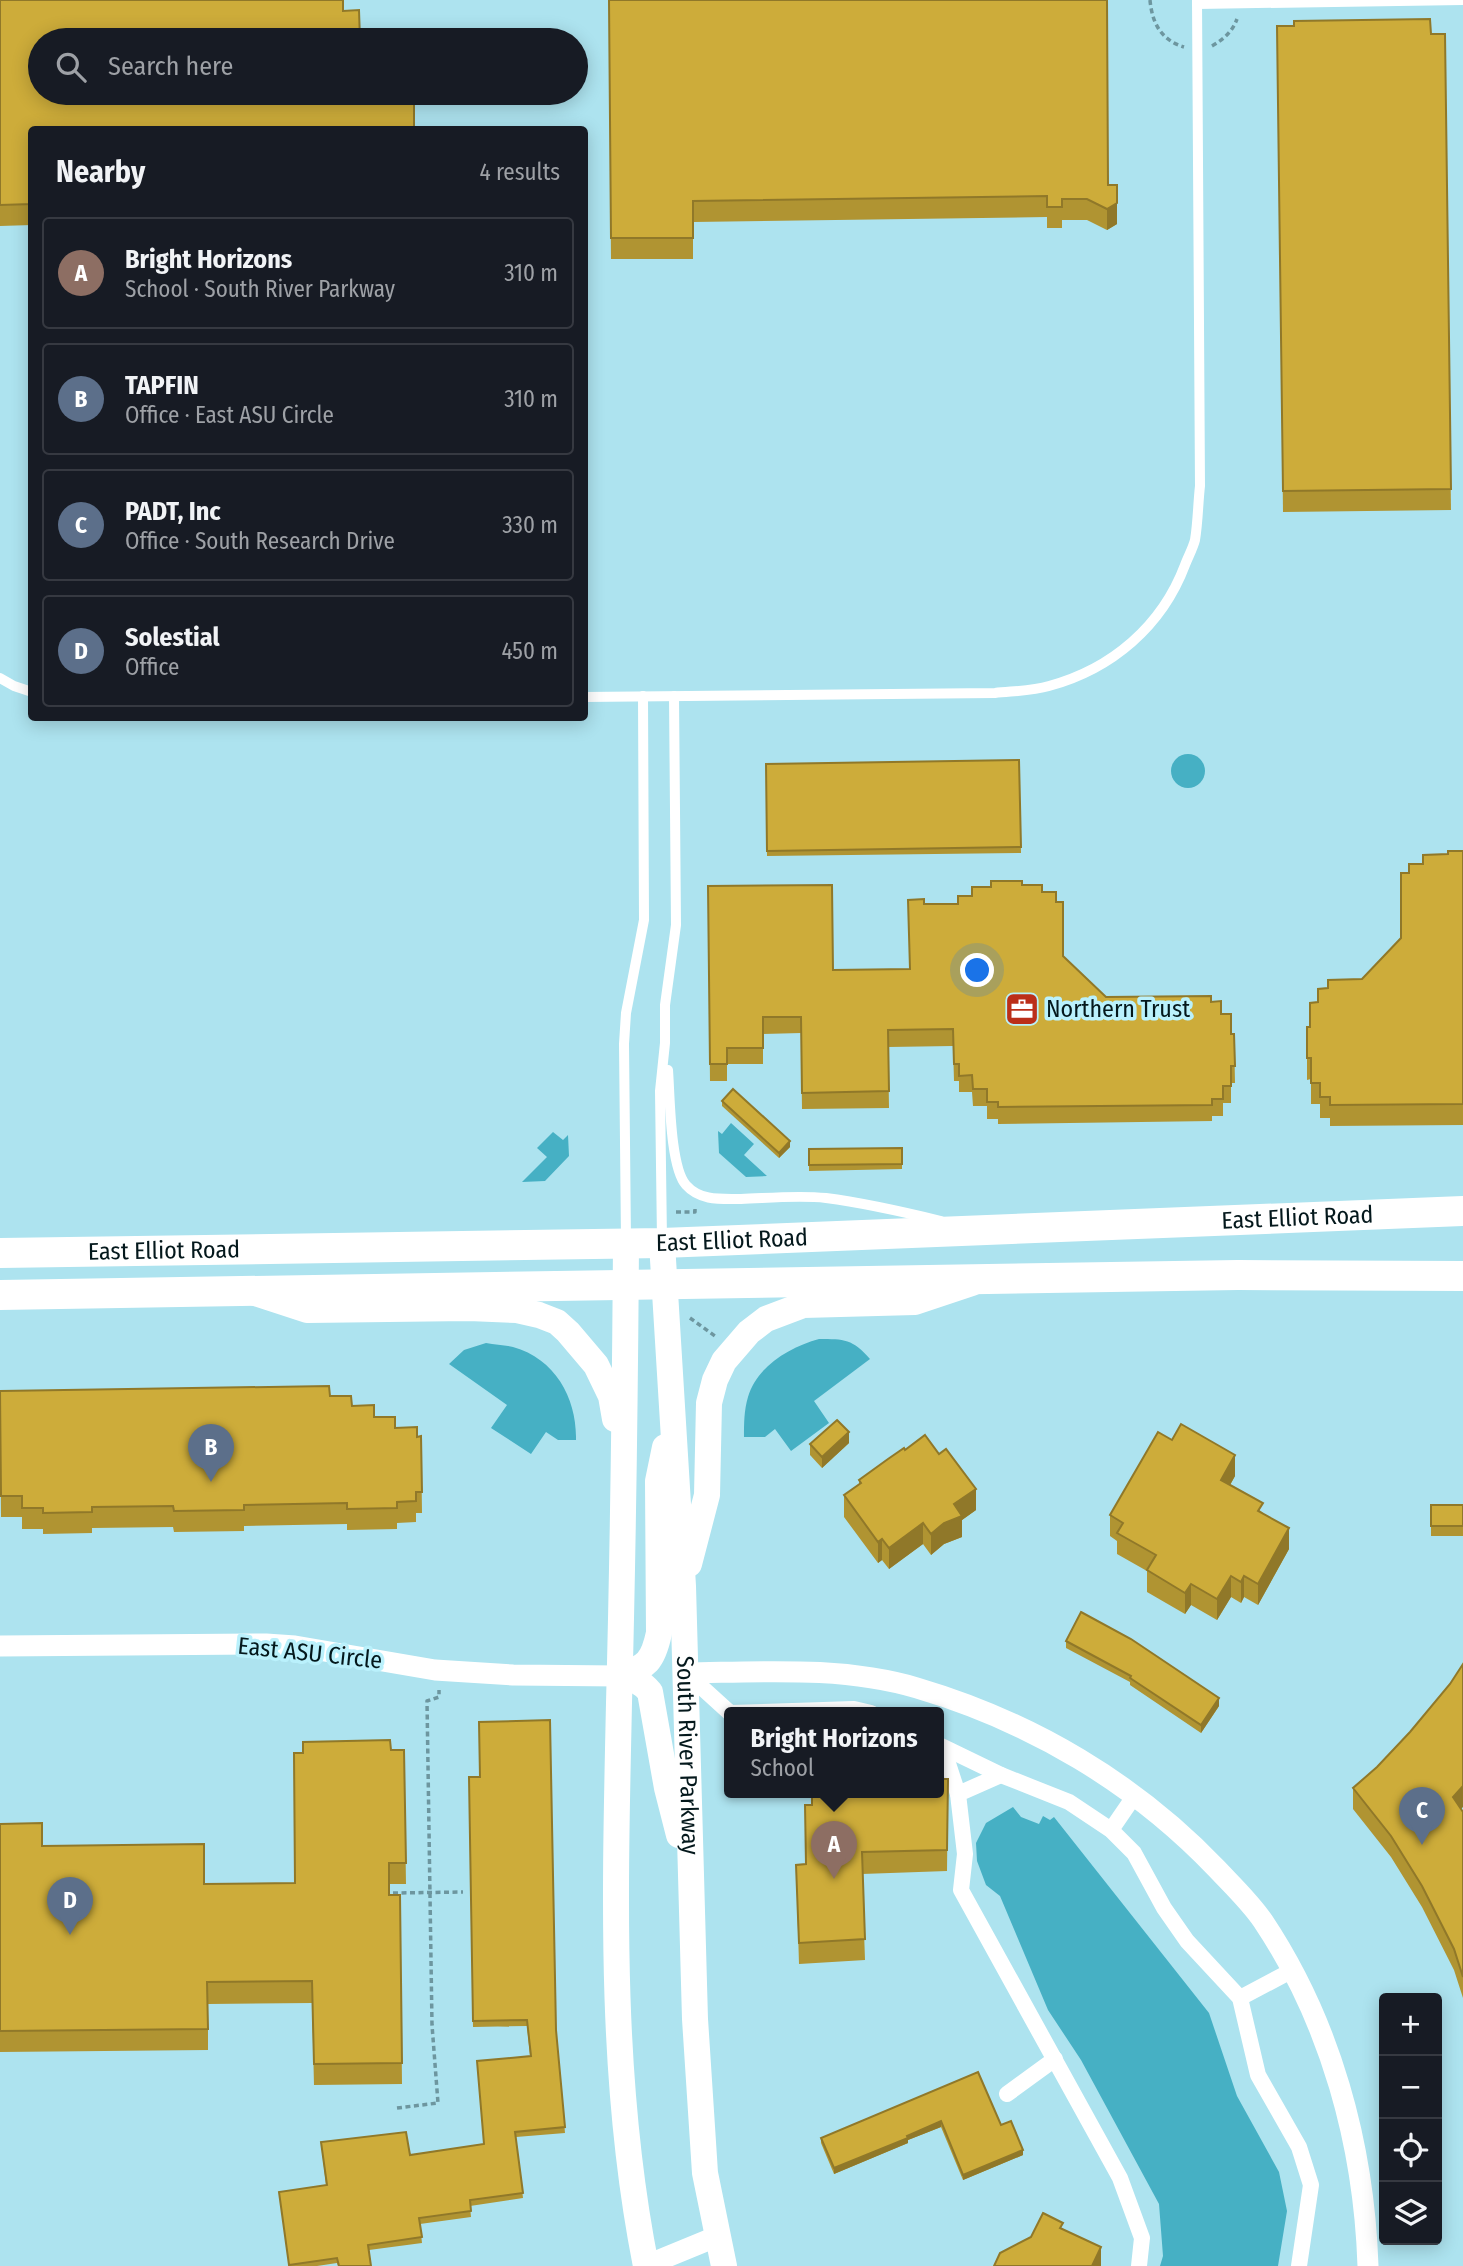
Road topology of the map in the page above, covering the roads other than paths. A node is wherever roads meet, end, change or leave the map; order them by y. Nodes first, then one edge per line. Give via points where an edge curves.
1 (1463, 0) edge
2 (1197, 2) edge
3 (0, 678) edge
4 (28, 691) edge
5 (643, 696) junction
6 (674, 696) junction
7 (588, 697) edge
8 (665, 1043) junction
9 (1463, 1211) edge
10 (978, 1229) junction
11 (626, 1243) junction
12 (662, 1243) junction
13 (0, 1253) edge
14 (1463, 1276) edge
15 (984, 1279) junction
16 (626, 1285) junction
17 (664, 1285) junction
18 (249, 1292) junction
19 (0, 1295) edge
20 (672, 1408) junction
21 (623, 1494) junction
22 (683, 1586) junction
23 (0, 1646) edge
24 (686, 1673) junction
25 (620, 1676) junction
26 (724, 1708) edge
27 (944, 1748) edge
28 (944, 1755) edge
29 (1001, 1776) junction
30 (958, 1794) junction
31 (1135, 1795) junction
32 (1111, 1830) junction
33 (691, 1881) junction
34 (1291, 1971) junction
35 (1240, 1998) junction
36 (1055, 2059) junction
37 (1007, 2094) dead end
38 (718, 2235) junction
39 (646, 2266) edge
40 (724, 2266) edge
41 (1139, 2266) edge
42 (1299, 2266) edge
43 (1368, 2266) edge

1 - 2 lane
2 - 6 lane via 1200,486 1195,540 1177,586 1160,612 1141,636 1104,663 1048,687 995,693
3 - 4 lane
5 - 6 lane
5 - 7 lane
5 - 11 lane via 644,920 624,1044
6 - 8 lane via 676,925 665,1005
8 - 10 lane via 675,1154 685,1184 694,1192 721,1199 826,1198
8 - 12 lane via 660,1091
9 - 10 main road, East Elliot Road
10 - 12 main road, East Elliot Road
11 - 12 main road, East Elliot Road
11 - 13 main road, East Elliot Road
11 - 16 street
12 - 17 street, South River Parkway
14 - 15 main road, East Elliot Road
15 - 17 main road, East Elliot Road
15 - 22 street via 915,1302 803,1305 766,1319 749,1332 724,1361 709,1403 707,1495
16 - 17 main road, East Elliot Road
16 - 18 main road, East Elliot Road
16 - 21 street
17 - 20 street, South River Parkway
18 - 19 main road, East Elliot Road
18 - 21 street via 307,1310 491,1308 557,1322 596,1365 611,1396
20 - 22 street, South River Parkway
20 - 25 street via 658,1481 659,1633 647,1664
21 - 25 street
22 - 24 street, South River Parkway
23 - 25 street, East ASU Circle via 266,1644 435,1670
24 - 26 street
24 - 31 street via 805,1670 917,1688 997,1717 1084,1760
24 - 33 street, South River Parkway
25 - 33 street via 643,1684 650,1692 667,1788
25 - 39 street via 617,2028 633,2195
27 - 29 street
28 - 30 street
29 - 30 street
29 - 32 street via 1069,1802
30 - 36 street via 965,1854 961,1890
31 - 32 street
31 - 34 street via 1236,1889 1262,1920
32 - 35 street via 1134,1853 1186,1941
33 - 38 street, South River Parkway via 705,2173
34 - 35 street
34 - 43 street via 1311,2009 1346,2105 1361,2180
35 - 42 street via 1258,2075 1299,2147 1311,2185
36 - 37 street
36 - 41 street via 1120,2178 1142,2238
38 - 39 street
38 - 40 street, South River Parkway

